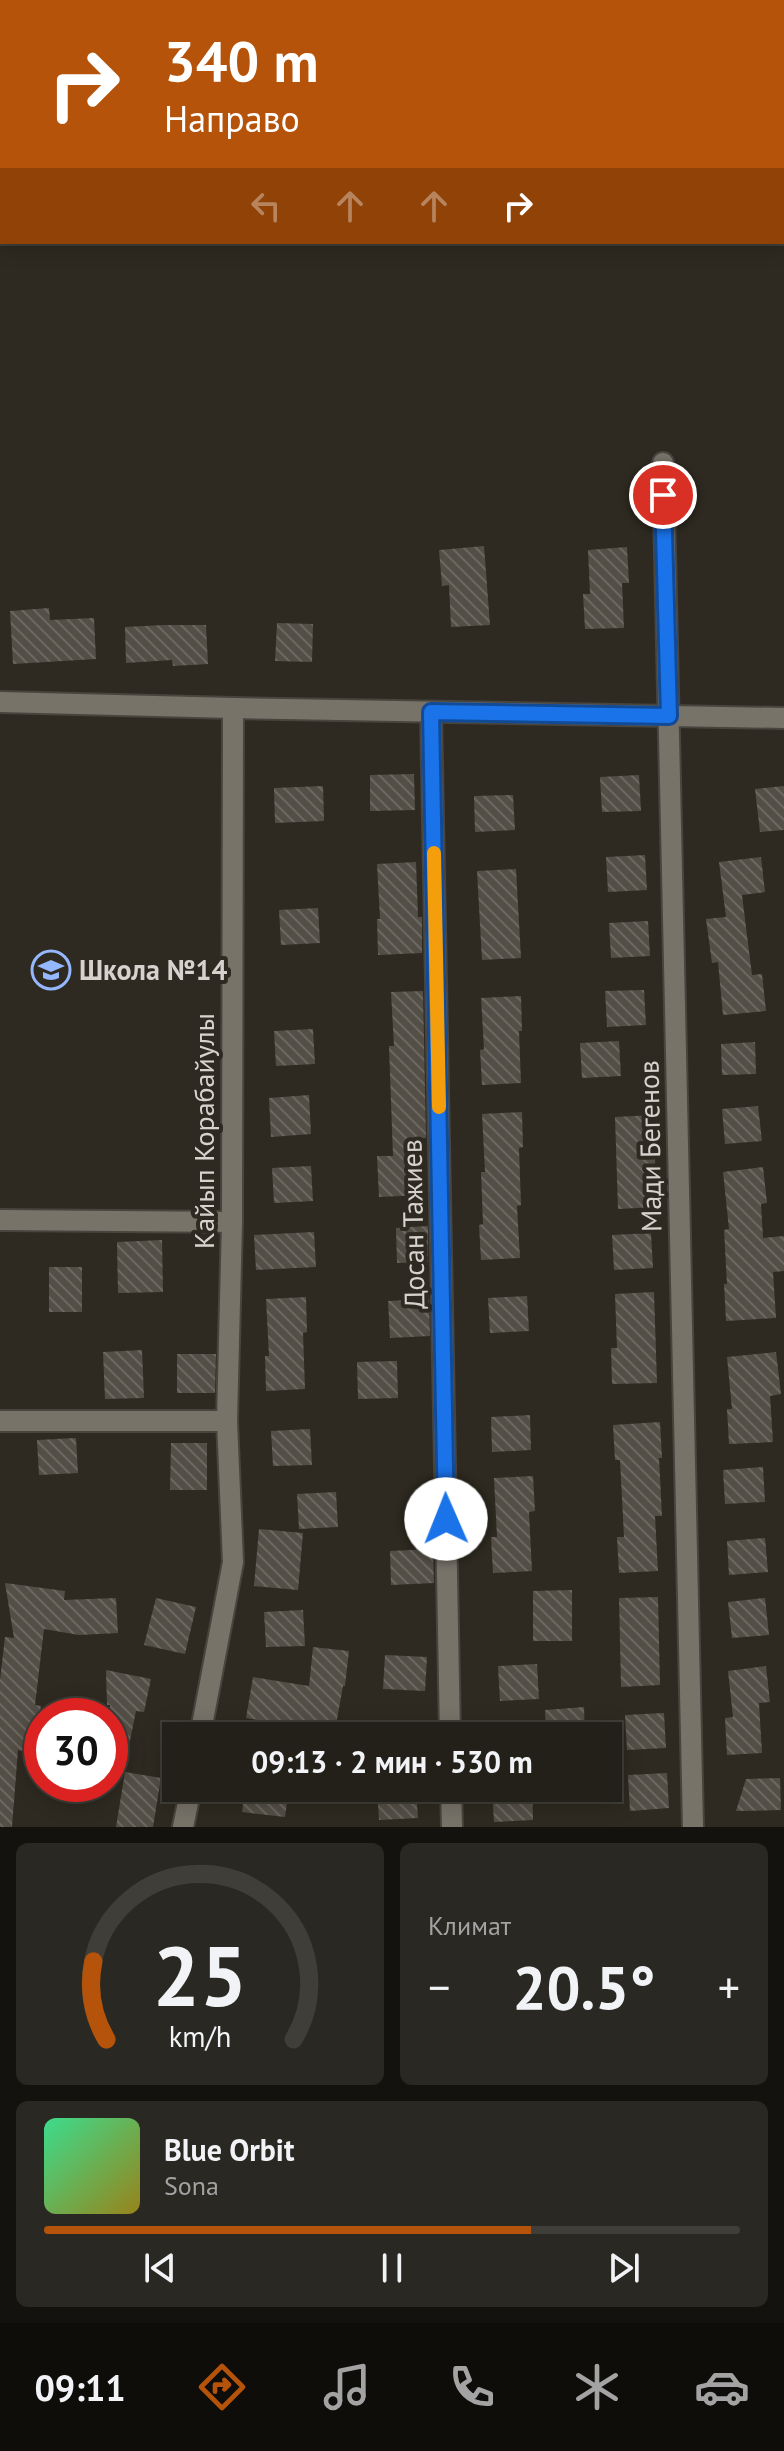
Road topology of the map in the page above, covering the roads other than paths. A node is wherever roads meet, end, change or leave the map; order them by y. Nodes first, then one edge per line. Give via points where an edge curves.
1 (663, 463) dead end
2 (0, 702) edge
3 (233, 708) junction
4 (431, 712) junction
5 (669, 716) junction
6 (784, 718) edge
7 (0, 1220) edge
8 (232, 1222) junction
9 (0, 1421) edge
10 (227, 1421) junction
11 (203, 1722) edge
12 (450, 1722) edge
13 (188, 1802) edge
14 (451, 1802) edge
15 (183, 1827) edge
16 (452, 1827) edge
17 (693, 1827) edge

1 - 5 street, Мади Бегенов
2 - 3 street
3 - 4 street
3 - 8 street, Кайып Корабайулы
4 - 5 street
4 - 12 street, Досан Тажиев
5 - 6 street
5 - 17 street, Мади Бегенов
7 - 8 street
8 - 10 street, Кайып Корабайулы
9 - 10 street
10 - 11 street, Кайып Корабайулы via 233,1562
13 - 15 street
14 - 16 street

